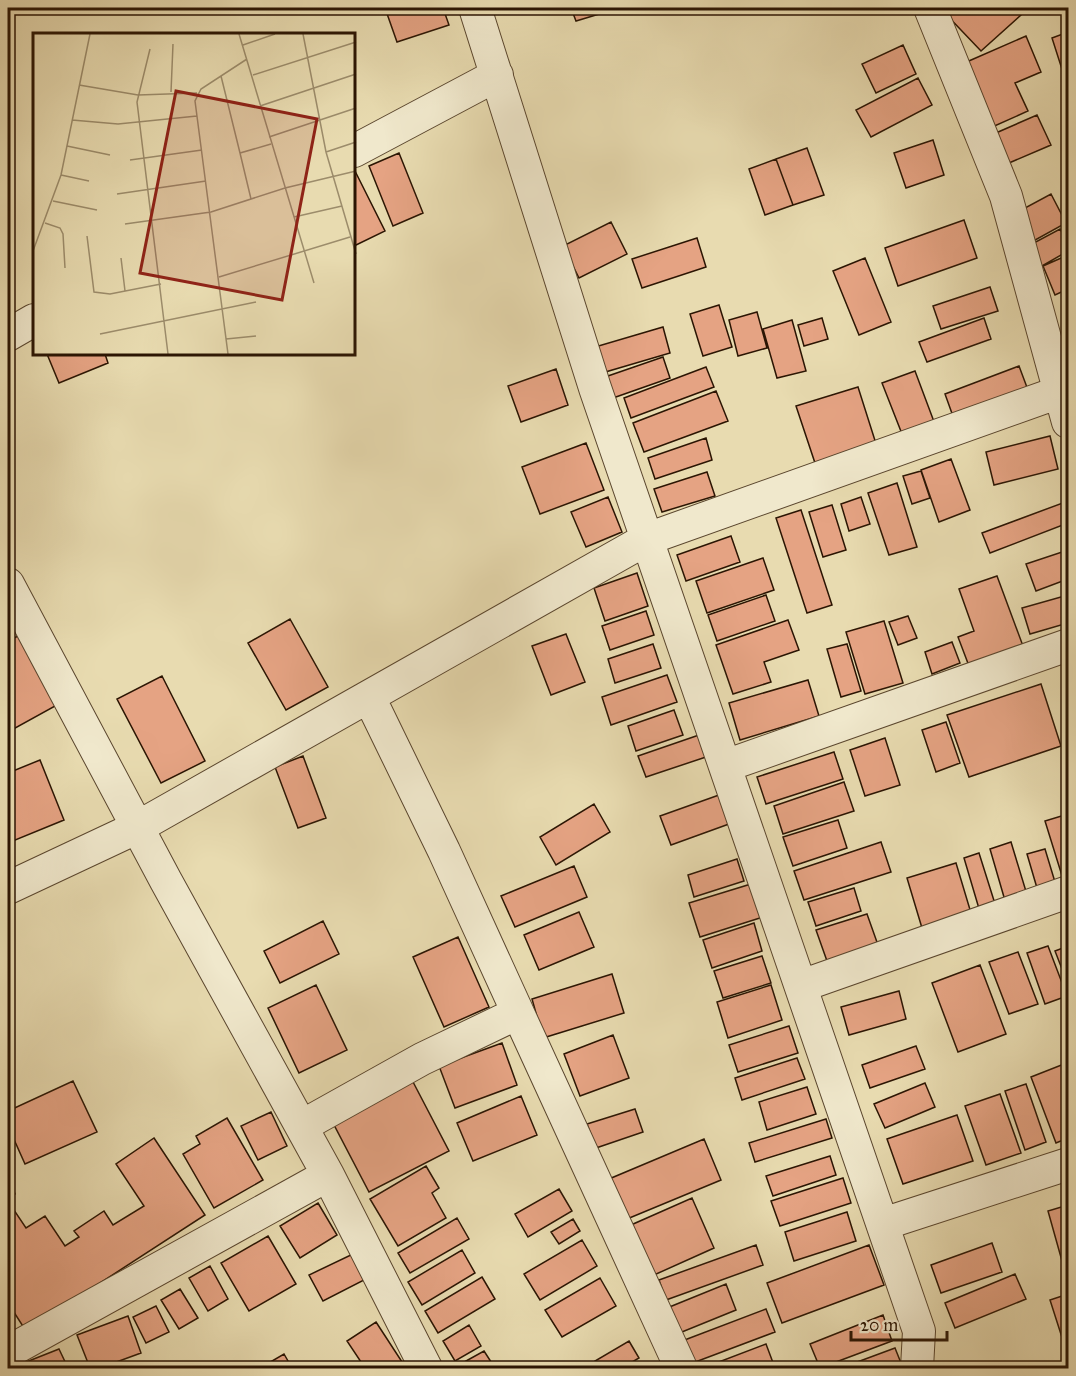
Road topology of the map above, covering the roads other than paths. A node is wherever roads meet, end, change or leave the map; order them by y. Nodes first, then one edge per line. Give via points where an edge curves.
1 (475, 8) edge
2 (930, 8) edge
3 (497, 75) junction
4 (356, 150) edge
5 (33, 321) edge
6 (8, 334) edge
7 (1064, 391) edge
8 (1068, 422) edge
9 (647, 539) junction
10 (8, 584) edge
11 (18, 627) edge
12 (1068, 645) edge
13 (369, 696) junction
14 (725, 766) junction
15 (138, 827) junction
16 (8, 888) edge
17 (1068, 892) edge
18 (801, 986) junction
19 (518, 1013) junction
20 (302, 1126) junction
21 (1068, 1164) edge
22 (328, 1175) junction
23 (883, 1224) junction
24 (8, 1352) edge
25 (426, 1368) edge
26 (681, 1368) edge
27 (917, 1368) edge

1 - 3 street
2 - 7 street via 1006,196
3 - 4 street
3 - 9 street via 591,377
5 - 6 street
7 - 8 street
7 - 9 street
9 - 13 street
9 - 14 street
10 - 11 street
11 - 15 street
12 - 14 street
13 - 15 street
13 - 19 street
14 - 18 street
15 - 16 street
15 - 20 street
17 - 18 street
18 - 23 street
19 - 20 street via 422,1059
19 - 26 street
20 - 22 street
21 - 23 street
22 - 24 street
22 - 25 street
23 - 27 street via 919,1330

